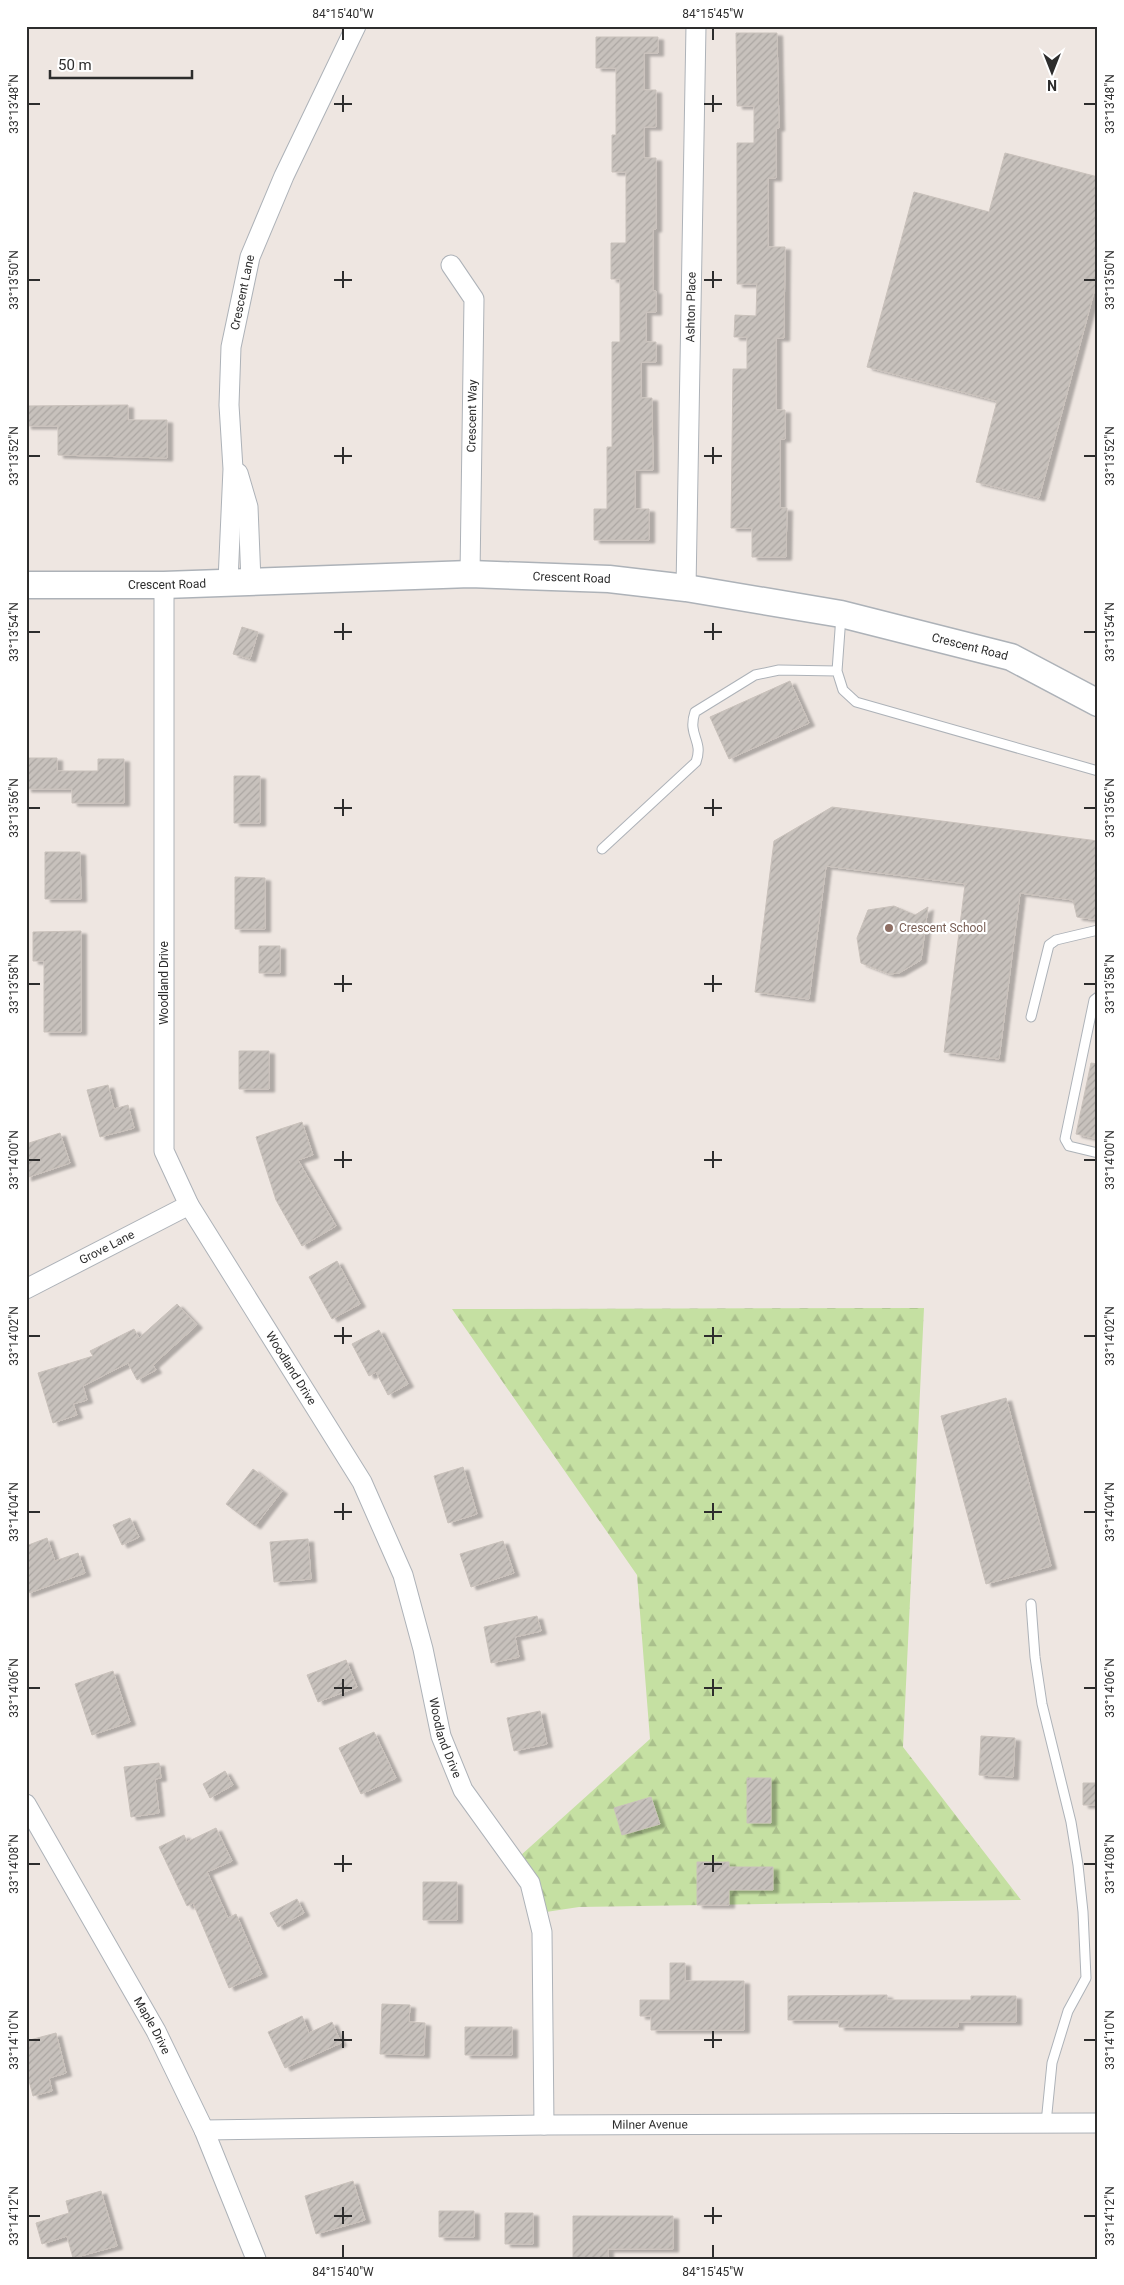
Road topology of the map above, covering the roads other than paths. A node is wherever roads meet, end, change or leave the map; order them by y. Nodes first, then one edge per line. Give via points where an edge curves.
1 (356, 26) edge
2 (696, 26) edge
3 (451, 265) dead end
4 (470, 574) junction
5 (240, 581) junction
6 (26, 585) edge
7 (164, 585) junction
8 (686, 588) junction
9 (842, 614) junction
10 (838, 671) junction
11 (1098, 702) edge
12 (1098, 771) edge
13 (602, 849) dead end
14 (1098, 930) edge
15 (1098, 997) edge
16 (1031, 1017) dead end
17 (1098, 1153) edge
18 (189, 1205) junction
19 (26, 1290) edge
20 (1031, 1604) dead end
21 (26, 1804) edge
22 (1098, 2123) edge
23 (1046, 2124) junction
24 (544, 2125) junction
25 (204, 2130) junction
26 (256, 2259) edge

1 - 5 street, Crescent Lane via 284,176 250,257 231,347 229,405 232,455 248,507
2 - 8 street, Ashton Place
3 - 4 street, Crescent Way via 474,299
4 - 5 street, Crescent Road
4 - 8 street, Crescent Road via 609,580
5 - 7 street, Crescent Road
6 - 7 street, Crescent Road
7 - 18 street, Woodland Drive via 164,1151
8 - 9 street, Crescent Road
9 - 10 lane
9 - 11 street, Crescent Road via 1011,657
10 - 12 lane via 843,690 856,702
10 - 13 lane via 779,670 755,675 695,712 691,725 700,750 696,762
14 - 16 lane via 1056,940 1049,945
15 - 17 lane via 1094,1000 1065,1139 1069,1146
18 - 19 street, Grove Lane
18 - 24 street, Woodland Drive via 362,1482 403,1575 423,1649 440,1736 463,1790 530,1883 542,1932
20 - 23 lane via 1042,1704 1071,1822 1078,1865 1086,1978 1068,2011 1052,2063
21 - 25 street, Maple Drive via 156,2031
22 - 23 street, Milner Avenue
23 - 24 street, Milner Avenue
24 - 25 street, Milner Avenue
25 - 26 street, Maple Drive

